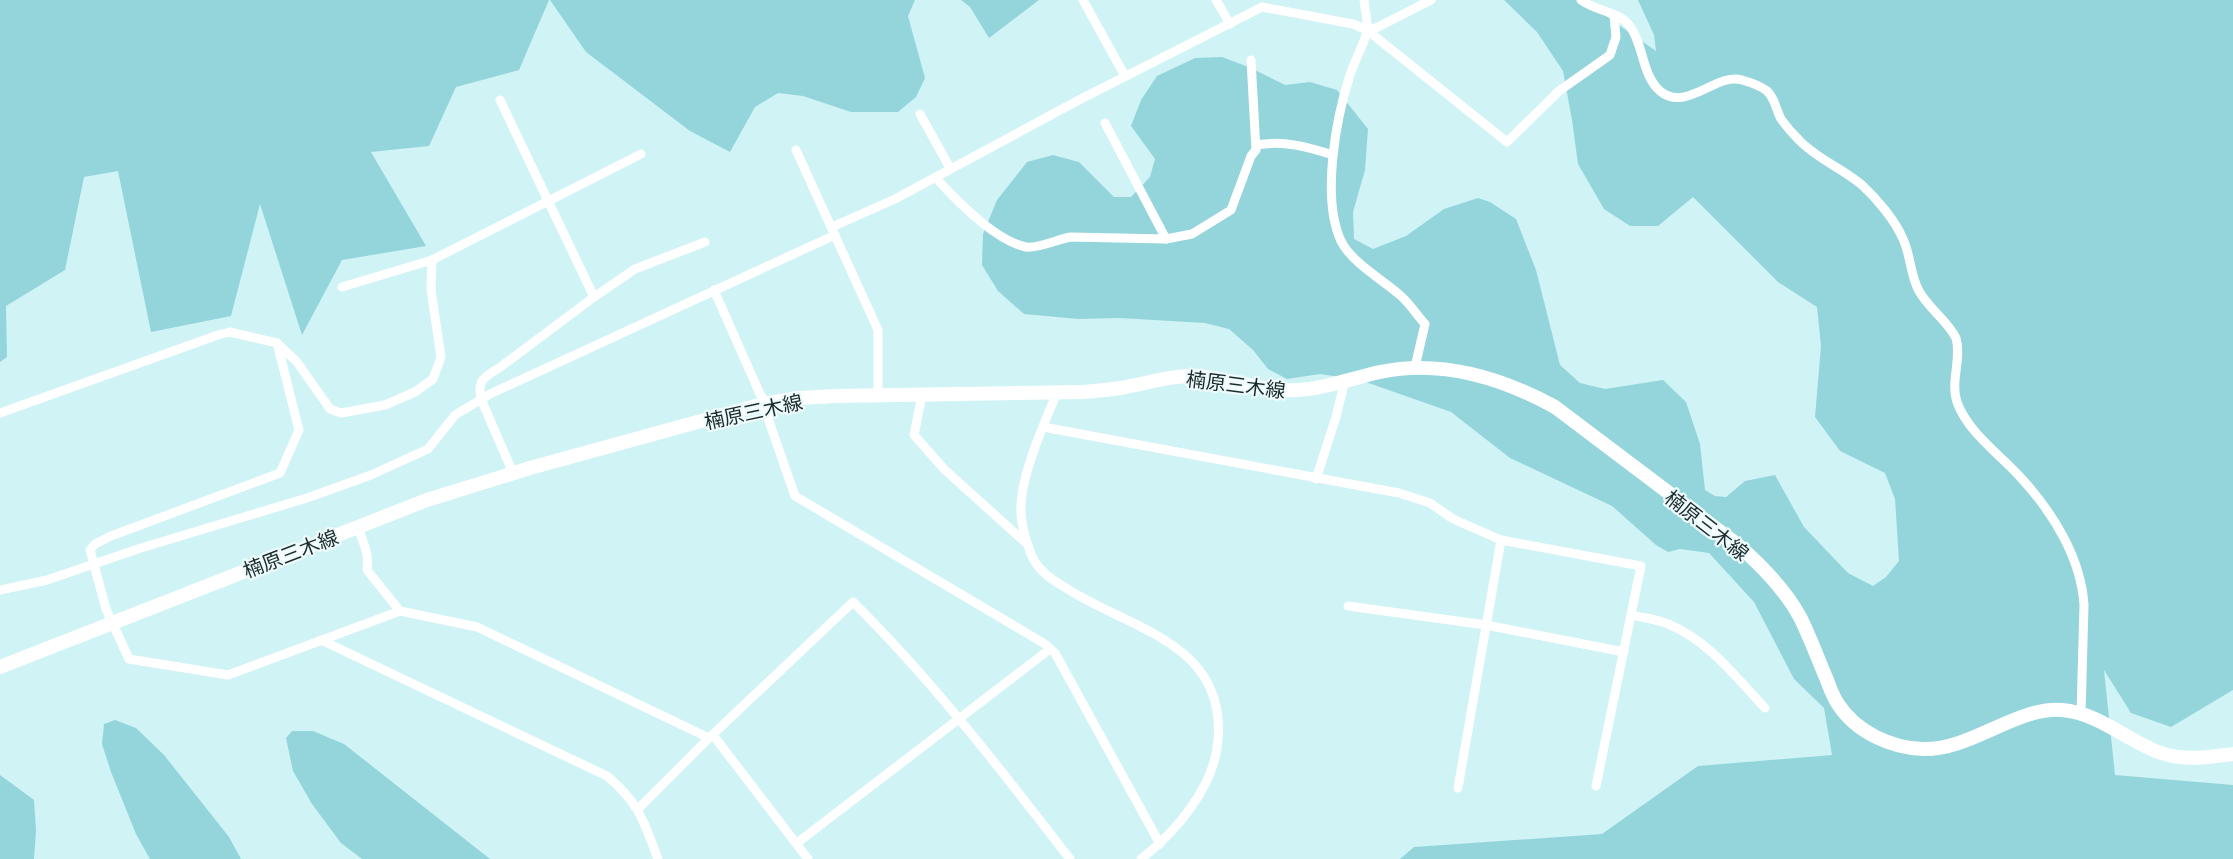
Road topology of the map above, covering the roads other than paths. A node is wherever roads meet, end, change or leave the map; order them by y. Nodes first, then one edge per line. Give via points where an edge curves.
1 (1083, 0) edge
2 (1216, 0) edge
3 (1364, 0) edge
4 (1431, 0) edge
5 (1581, 0) edge
6 (1614, 15) junction
7 (1230, 24) junction
8 (1367, 30) junction
9 (1251, 60) dead end
10 (1125, 76) junction
11 (500, 100) dead end
12 (920, 114) dead end
13 (1105, 123) dead end
14 (1257, 145) junction
15 (796, 150) dead end
16 (641, 154) dead end
17 (1333, 155) junction
18 (950, 168) junction
19 (935, 177) junction
20 (549, 202) junction
21 (833, 231) junction
22 (1166, 239) junction
23 (705, 242) dead end
24 (432, 260) junction
25 (342, 286) dead end
26 (714, 290) junction
27 (594, 297) junction
28 (278, 343) junction
29 (1415, 367) junction
30 (1345, 380) junction
31 (1057, 393) junction
32 (922, 395) junction
33 (878, 396) junction
34 (481, 399) junction
35 (765, 404) junction
36 (0, 413) edge
37 (1043, 427) junction
38 (513, 473) junction
39 (1316, 479) junction
40 (357, 526) junction
41 (1501, 540) junction
42 (1028, 545) junction
43 (92, 564) junction
44 (0, 590) edge
45 (1348, 606) dead end
46 (399, 611) junction
47 (1632, 615) junction
48 (112, 623) junction
49 (1486, 625) junction
50 (321, 640) junction
51 (1050, 649) junction
52 (1624, 652) junction
53 (0, 667) edge
54 (1765, 708) dead end
55 (2081, 714) junction
56 (960, 718) junction
57 (711, 737) junction
58 (2233, 754) edge
59 (1596, 786) dead end
60 (1458, 788) dead end
61 (638, 809) junction
62 (797, 843) junction
63 (1160, 844) junction
64 (658, 859) edge
65 (808, 859) edge
66 (1070, 859) edge
67 (1141, 859) edge

1 - 10 street
2 - 7 street
3 - 8 street
4 - 8 street
5 - 6 street
6 - 8 street via 1616,37 1610,55 1559,91 1507,142
6 - 55 street via 1629,23 1648,75 1660,91 1689,96 1731,79 1766,90 1781,119 1797,138 1862,185 1895,224 1904,240 1914,281 1956,338 1957,402 1982,438 2052,517 2072,555 2084,597
7 - 8 street via 1262,7
7 - 10 street
8 - 17 street via 1350,74
9 - 14 street
10 - 18 street
11 - 20 street
12 - 18 street
13 - 22 street
14 - 17 street via 1272,142
14 - 22 street via 1231,210 1192,234
15 - 21 street
16 - 20 street
17 - 29 street via 1335,222 1342,242 1353,256 1404,298 1425,324
18 - 19 street
19 - 21 street
19 - 22 street via 990,229 1025,247 1071,237
20 - 24 street
20 - 27 street
21 - 26 street
21 - 33 street via 878,330
23 - 27 street via 635,269
24 - 25 street
24 - 28 street via 431,290 441,357 433,379 415,392 385,405 341,413 330,409
26 - 34 street
26 - 35 street
27 - 34 street via 483,378
28 - 36 street via 230,332 218,335
28 - 43 street via 298,430 280,473 111,536 90,550
29 - 30 main road, 楠原三木線
29 - 55 main road, 楠原三木線 via 1456,370 1496,380 1555,407 1738,545 1761,565 1799,616 1837,703 1851,720 1883,740 1924,749 1950,746 2032,714 2052,710
30 - 31 main road, 楠原三木線 via 1277,390 1181,376 1119,388
30 - 39 street
31 - 32 main road, 楠原三木線
31 - 37 street
32 - 33 main road, 楠原三木線
32 - 42 street via 914,435 945,470
33 - 35 main road, 楠原三木線 via 799,398
34 - 38 street
34 - 43 street via 455,415 428,449 371,475
35 - 38 main road, 楠原三木線
35 - 51 street via 795,496
37 - 39 street
37 - 42 street via 1022,494
38 - 40 main road, 楠原三木線
39 - 41 street via 1413,496
40 - 46 street via 367,570
40 - 48 main road, 楠原三木線
41 - 47 street via 1641,566
41 - 49 street
42 - 63 street via 1045,575 1078,597 1158,635 1181,652 1198,667 1215,699 1219,724 1215,763 1178,826
43 - 44 street
43 - 48 street
45 - 49 street
46 - 50 street
46 - 57 street via 477,627
47 - 52 street
47 - 54 street via 1666,623 1688,634 1719,658
48 - 50 street via 129,660 228,675
48 - 53 main road, 楠原三木線
49 - 52 street
49 - 60 street
50 - 61 street via 607,776
51 - 56 street
51 - 63 street
52 - 59 street
55 - 58 main road, 楠原三木線 via 2161,753 2187,758
56 - 57 street via 853,602
56 - 62 street
56 - 66 street
57 - 61 street
57 - 62 street
61 - 64 street
62 - 65 street
63 - 67 street

